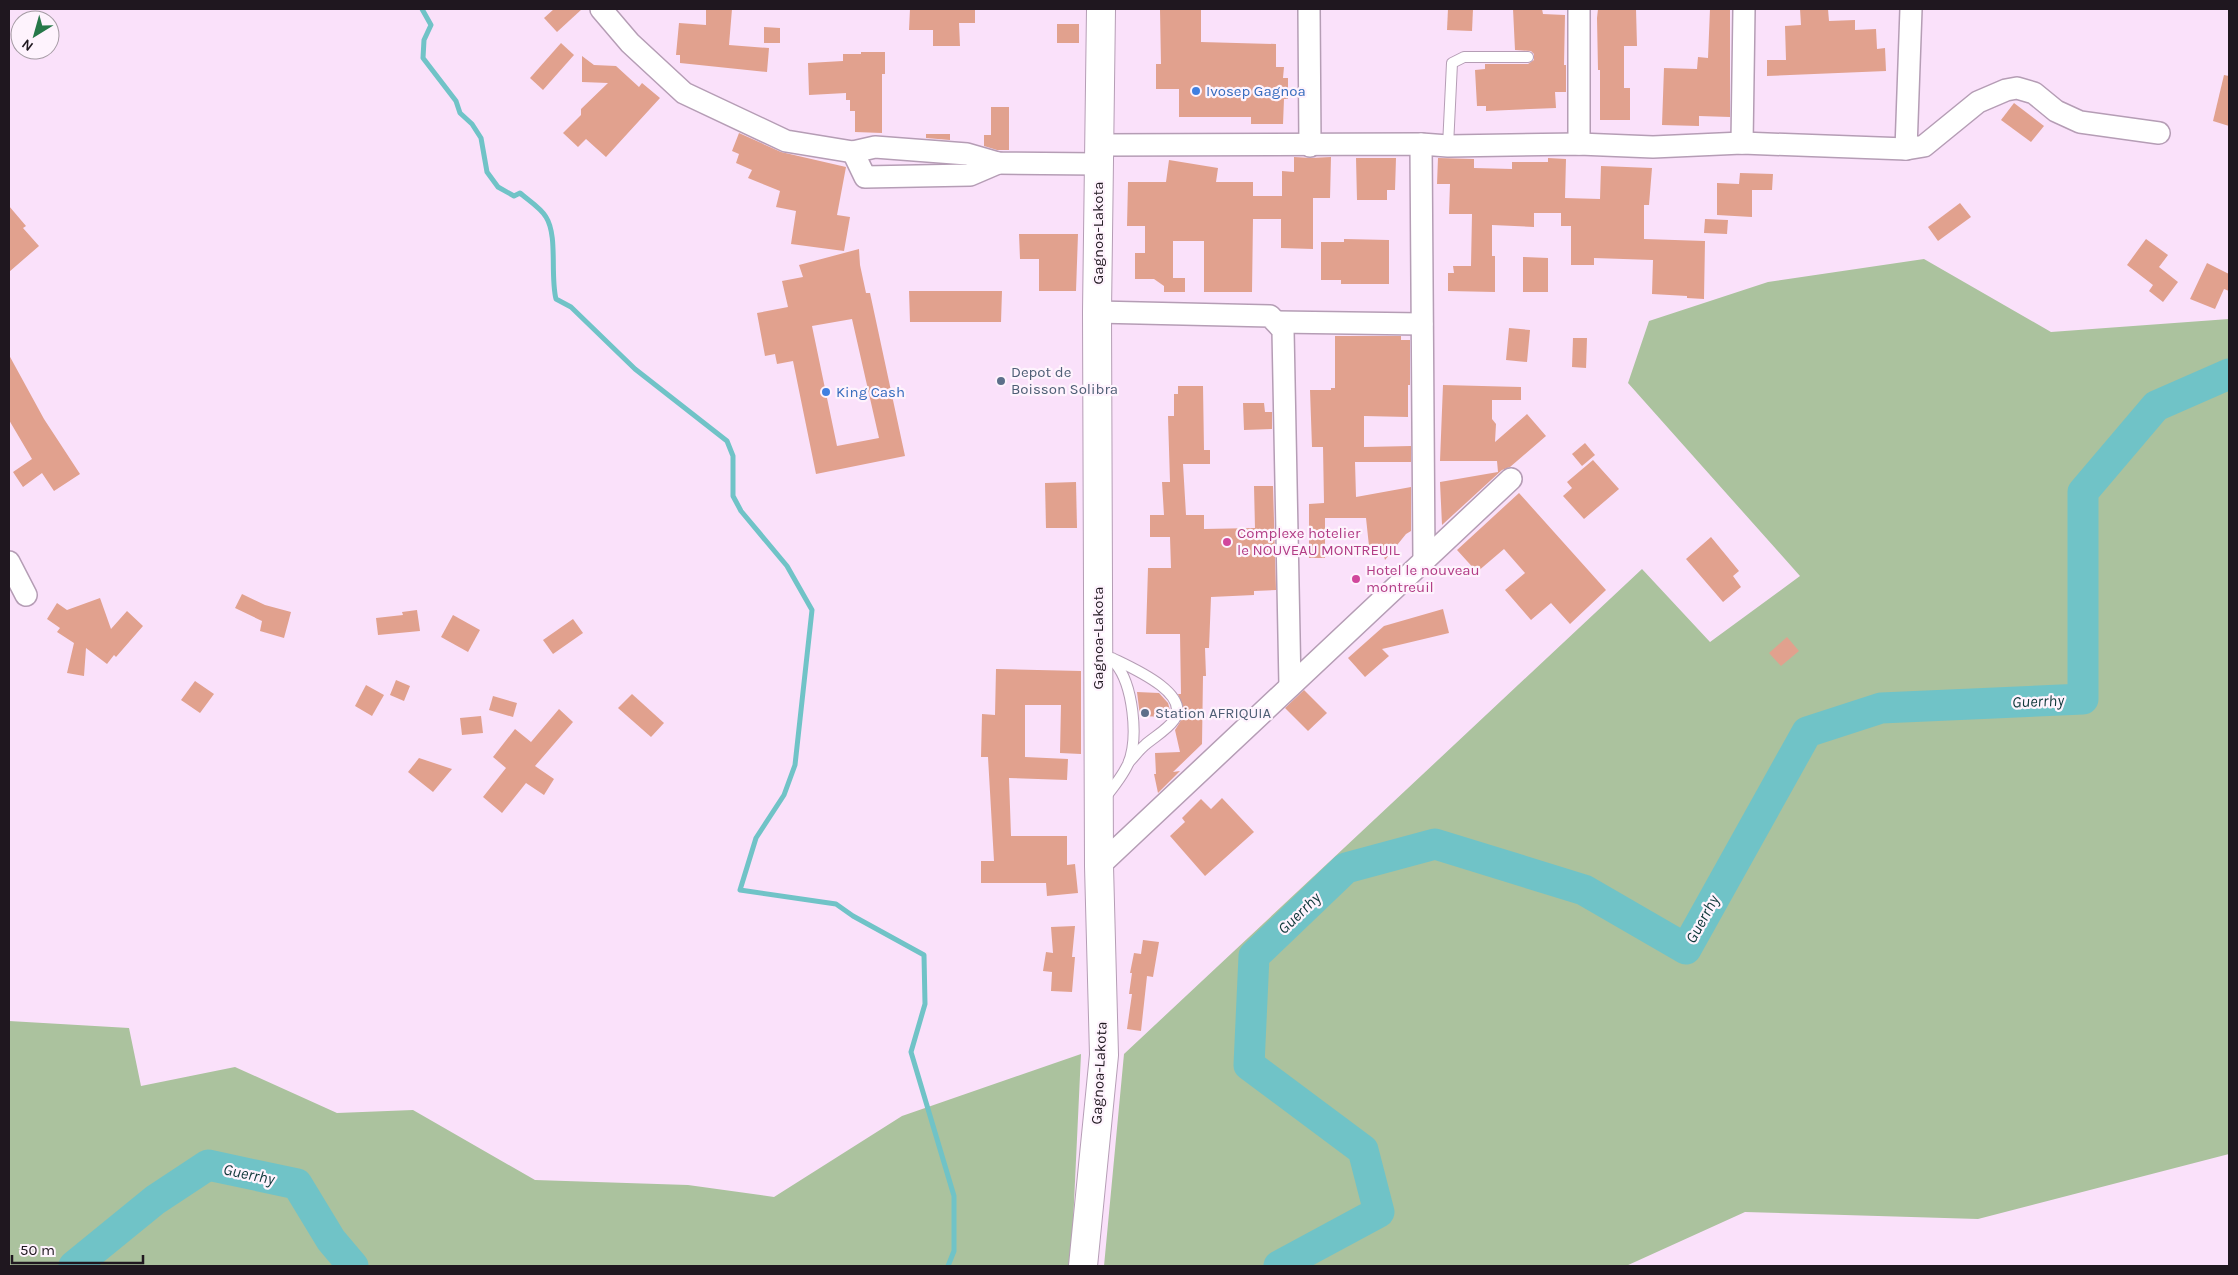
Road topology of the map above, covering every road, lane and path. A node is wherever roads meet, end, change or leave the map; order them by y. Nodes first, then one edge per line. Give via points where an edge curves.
1 (601, 9) edge
2 (1100, 9) edge
3 (1309, 9) edge
4 (1579, 9) edge
5 (1744, 9) edge
6 (1911, 9) edge
7 (1528, 57) dead end
8 (2158, 133) dead end
9 (1742, 143) junction
10 (1421, 144) junction
11 (1579, 144) junction
12 (1310, 146) junction
13 (1448, 146) junction
14 (1906, 149) junction
15 (853, 152) junction
16 (1098, 155) junction
17 (998, 163) junction
18 (1097, 312) junction
19 (1278, 322) junction
20 (1422, 324) junction
21 (1512, 479) dead end
22 (1424, 560) junction
23 (9, 562) edge
24 (26, 595) dead end
25 (1098, 651) junction
26 (1290, 686) junction
27 (1129, 762) junction
28 (1098, 805) junction
29 (1099, 866) junction
30 (1084, 1260) edge

1 - 15 street via 630,42 684,93 786,141
2 - 16 main road, Gagnoa-Lakota
3 - 12 street
4 - 11 street
5 - 9 street
6 - 14 street
7 - 13 lane via 1464,56 1452,63
8 - 14 street via 2080,122 2056,111 2034,93 2017,88 1978,102 1924,146
9 - 11 street
9 - 14 street
10 - 12 street
10 - 13 street
10 - 20 street
11 - 13 street
12 - 16 street
15 - 17 street via 875,147 967,154
15 - 17 street via 865,177 970,175
16 - 17 street
16 - 18 main road, Gagnoa-Lakota
18 - 19 street via 1270,316
18 - 25 main road, Gagnoa-Lakota
19 - 20 street
19 - 26 street via 1283,330
20 - 22 street
21 - 22 street
22 - 26 street
23 - 24 street
25 - 27 lane via 1115,663 1130,698 1133,725
25 - 27 lane via 1165,688 1176,701 1178,712 1174,720
25 - 28 main road, Gagnoa-Lakota
26 - 29 street
27 - 28 lane via 1116,786
28 - 29 main road, Gagnoa-Lakota
29 - 30 main road, Gagnoa-Lakota via 1104,1055

